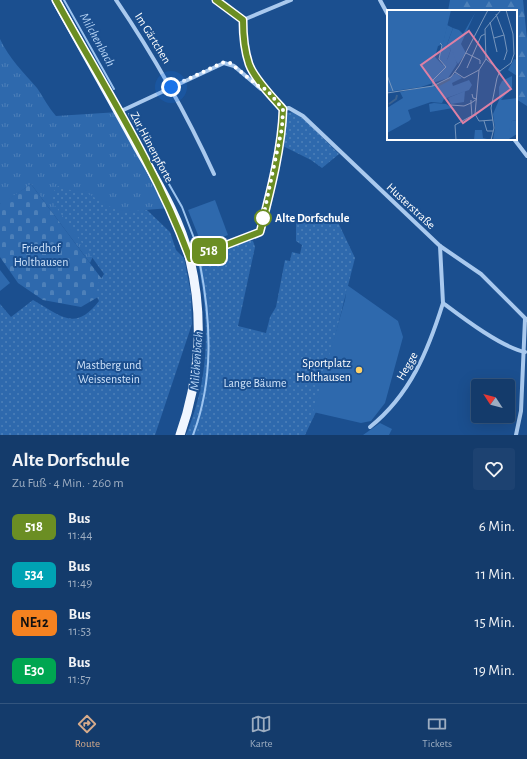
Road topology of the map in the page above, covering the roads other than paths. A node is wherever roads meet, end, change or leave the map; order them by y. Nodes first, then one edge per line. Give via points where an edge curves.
1 (56, 0) edge
2 (116, 0) edge
3 (216, 0) edge
4 (291, 0) edge
5 (380, 0) edge
6 (387, 13) edge
7 (243, 20) junction
8 (171, 87) junction
9 (266, 89) junction
10 (283, 109) junction
11 (119, 112) junction
12 (515, 140) edge
13 (527, 156) edge
14 (214, 174) dead end
15 (440, 246) junction
16 (190, 259) junction
17 (443, 303) junction
18 (526, 320) edge
19 (525, 352) junction
20 (370, 427) dead end
21 (180, 435) edge
22 (516, 435) edge

1 - 11 main road, Zur Hünenpforte
2 - 8 street, Im Gärtchen
3 - 7 street
4 - 7 street
5 - 6 street
7 - 9 street via 249,65
8 - 9 street via 224,62 234,66 261,88
8 - 11 street
8 - 14 street, Im Gärtchen
9 - 10 street
10 - 15 street, Husterstraße via 289,108 304,116
10 - 16 street via 282,128 260,232
11 - 16 main road, Zur Hünenpforte via 170,208
12 - 13 street
15 - 17 street, Hegge
15 - 18 street, Husterstraße via 481,274
16 - 21 main road, Zur Hünenpforte via 197,303 198,355 190,402
17 - 19 street via 515,350
17 - 20 street, Hegge via 427,351 417,371 398,400
18 - 19 street
19 - 22 street via 522,410

